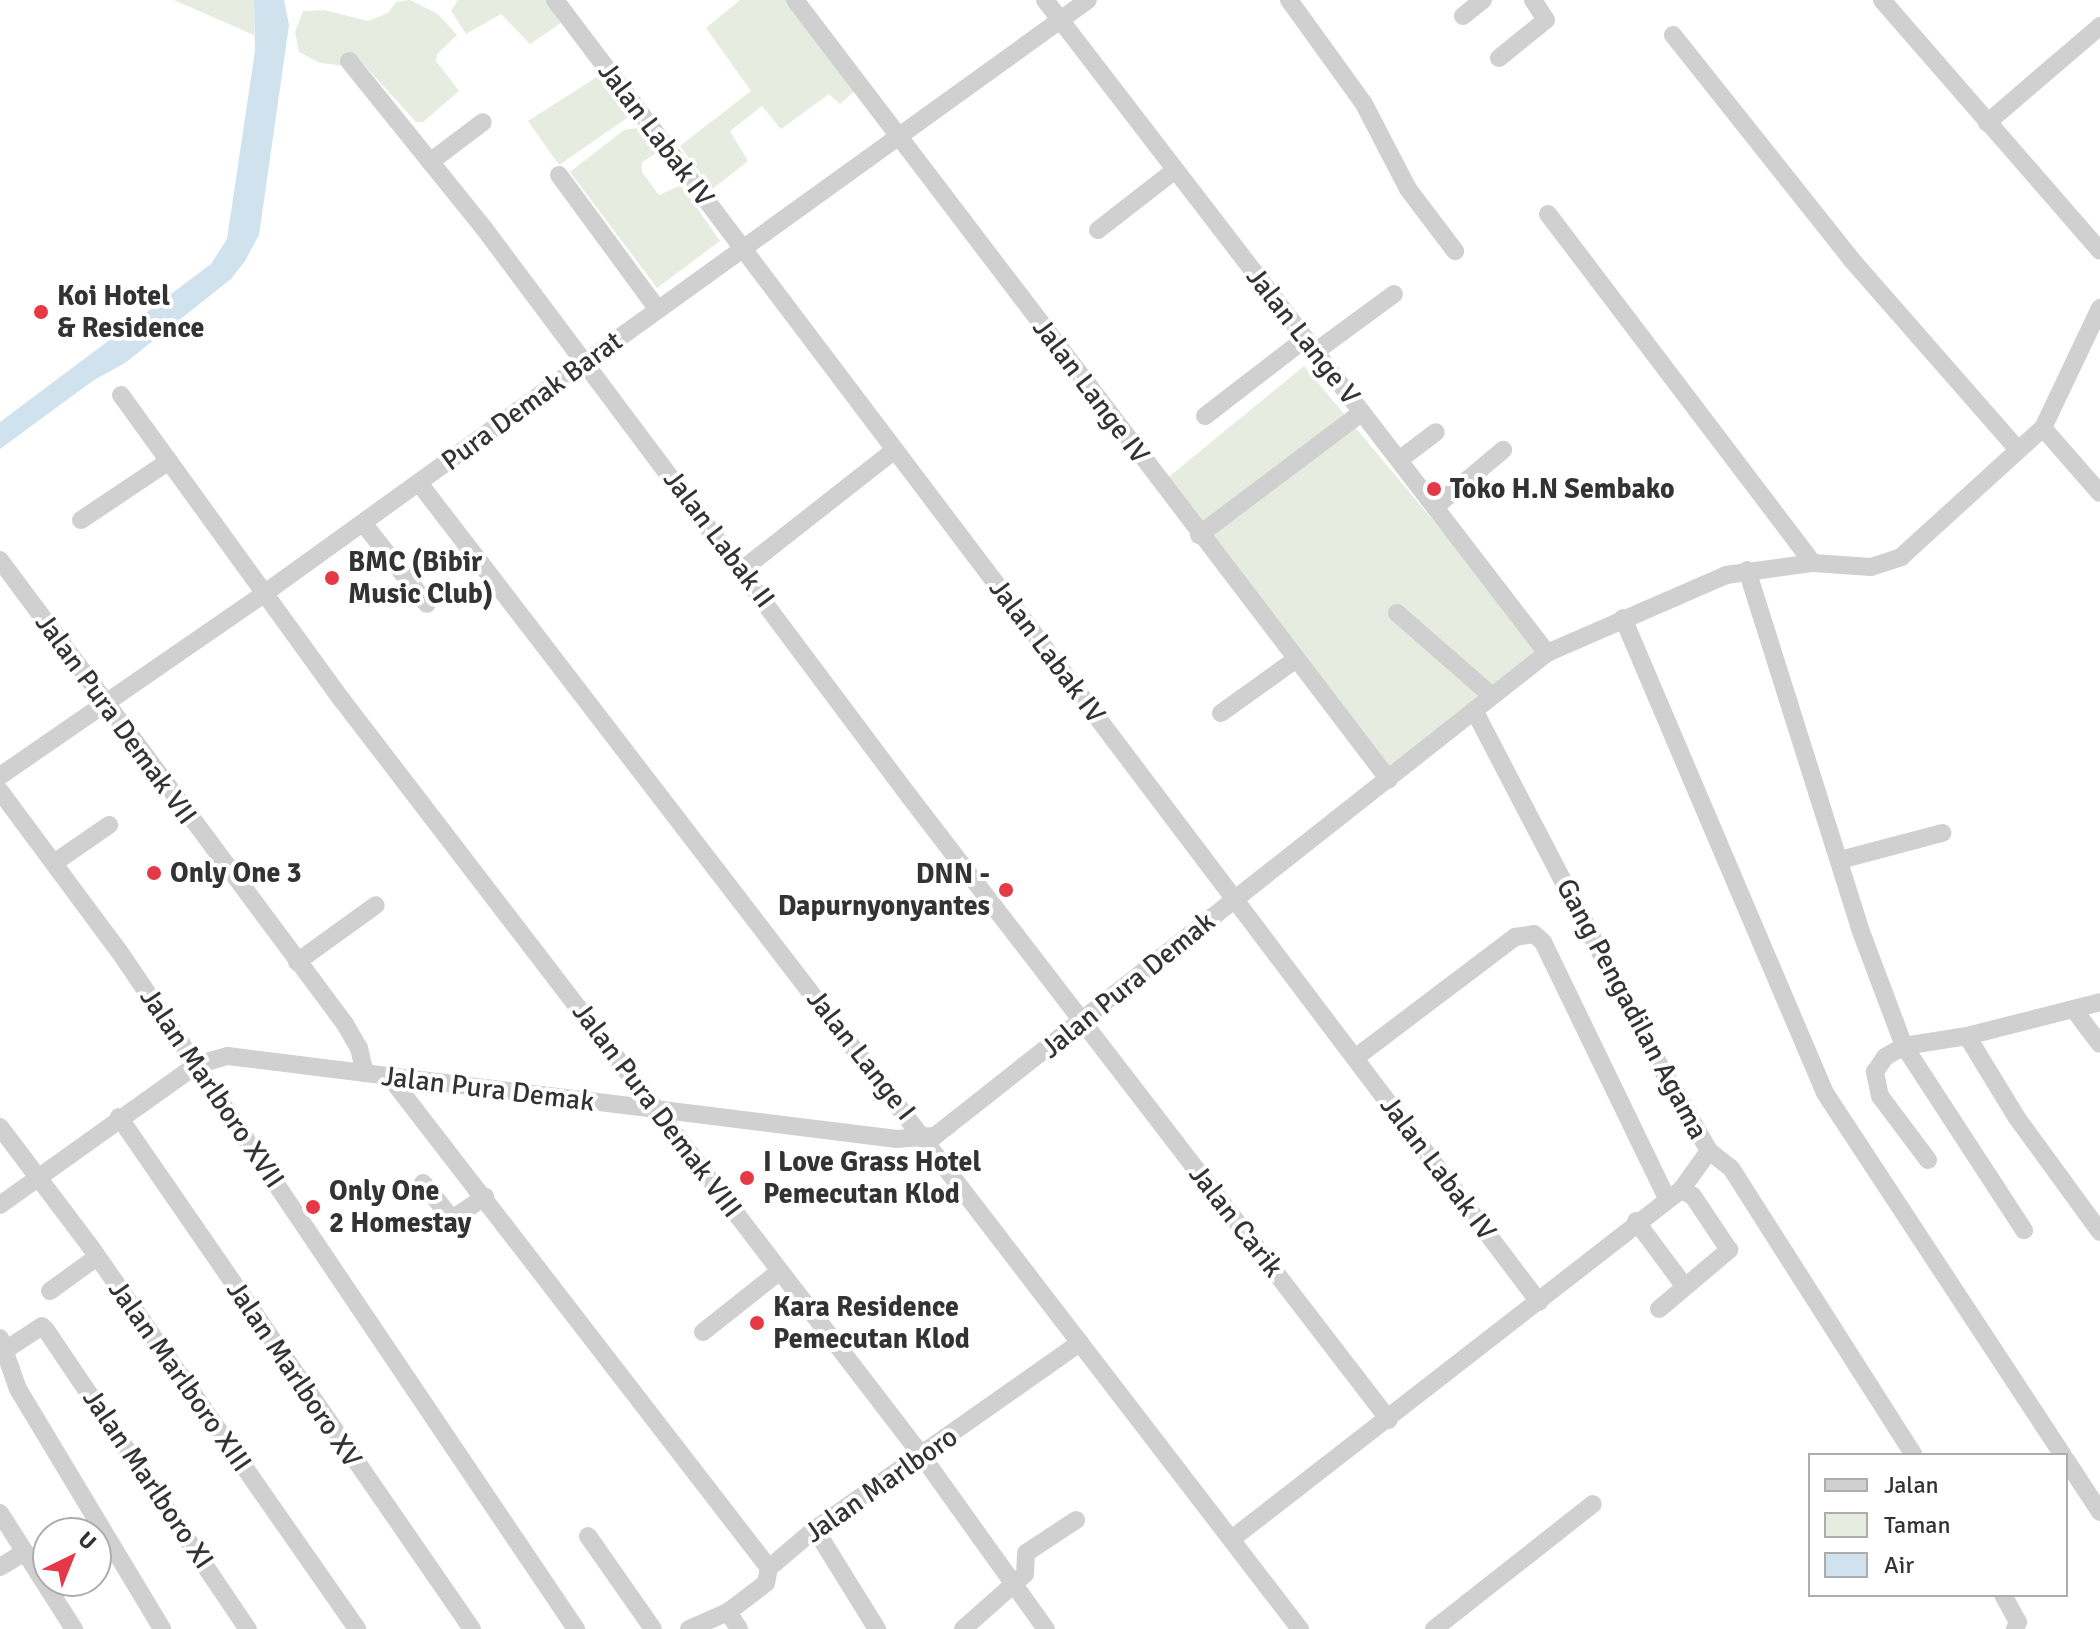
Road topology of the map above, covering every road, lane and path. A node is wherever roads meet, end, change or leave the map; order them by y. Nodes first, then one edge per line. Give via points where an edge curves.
1 (555, 0) edge
2 (795, 0) edge
3 (1045, 0) edge
4 (1088, 0) edge
5 (1289, 0) edge
6 (1483, 0) edge
7 (1533, 0) edge
8 (1882, 0) edge
9 (1463, 16) dead end
10 (1059, 19) junction
11 (2100, 26) edge
12 (1673, 35) dead end
13 (1499, 58) dead end
14 (349, 61) dead end
15 (483, 122) dead end
16 (1987, 123) junction
17 (899, 136) junction
18 (430, 162) junction
19 (1175, 170) junction
20 (559, 175) dead end
21 (1548, 214) dead end
22 (1098, 230) dead end
23 (743, 249) junction
24 (1455, 251) dead end
25 (2100, 251) edge
26 (1394, 294) dead end
27 (2100, 308) edge
28 (658, 310) junction
29 (1310, 345) junction
30 (584, 363) junction
31 (121, 395) dead end
32 (1362, 412) junction
33 (1205, 416) dead end
34 (2043, 428) junction
35 (1436, 432) dead end
36 (895, 450) junction
37 (1503, 450) dead end
38 (2018, 450) junction
39 (1399, 460) junction
40 (169, 461) junction
41 (419, 483) junction
42 (2100, 493) edge
43 (1435, 507) junction
44 (81, 520) dead end
45 (363, 523) junction
46 (1199, 535) junction
47 (0, 560) edge
48 (1813, 563) junction
49 (743, 569) junction
50 (1747, 570) junction
51 (265, 593) junction
52 (427, 604) dead end
53 (1397, 613) dead end
54 (1623, 618) junction
55 (1547, 653) junction
56 (1295, 660) junction
57 (1491, 695) junction
58 (105, 703) junction
59 (1474, 710) junction
60 (1221, 713) dead end
61 (0, 776) edge
62 (1389, 780) junction
63 (0, 791) edge
64 (109, 825) dead end
65 (1942, 833) dead end
66 (1840, 860) junction
67 (54, 863) junction
68 (1234, 900) junction
69 (376, 905) dead end
70 (297, 962) junction
71 (2100, 1002) edge
72 (2075, 1011) junction
73 (1084, 1020) junction
74 (1967, 1036) junction
75 (2100, 1044) edge
76 (1904, 1046) junction
77 (1355, 1058) junction
78 (196, 1065) junction
79 (365, 1073) junction
80 (389, 1076) junction
81 (657, 1109) junction
82 (119, 1117) junction
83 (0, 1127) edge
84 (926, 1138) junction
85 (1709, 1151) junction
86 (1928, 1160) dead end
87 (38, 1177) junction
88 (423, 1183) dead end
89 (1674, 1194) junction
90 (485, 1197) junction
91 (0, 1205) edge
92 (1636, 1221) junction
93 (2024, 1230) dead end
94 (2100, 1232) edge
95 (97, 1257) junction
96 (780, 1271) junction
97 (1685, 1287) junction
98 (50, 1291) dead end
99 (1539, 1302) junction
100 (1659, 1309) dead end
101 (703, 1332) dead end
102 (1080, 1343) junction
103 (2, 1344) edge
104 (1389, 1420) junction
105 (1913, 1453) edge
106 (2061, 1453) edge
107 (922, 1456) junction
108 (2068, 1463) edge
109 (1593, 1504) dead end
110 (2100, 1512) edge
111 (0, 1513) edge
112 (1076, 1520) dead end
113 (815, 1529) junction
114 (588, 1536) dead end
115 (1233, 1538) junction
116 (25, 1552) junction
117 (0, 1567) edge
118 (769, 1568) junction
119 (1015, 1584) junction
120 (2004, 1597) edge
121 (728, 1612) junction
122 (74, 1629) edge
123 (162, 1629) edge
124 (248, 1629) edge
125 (357, 1629) edge
126 (472, 1629) edge
127 (576, 1629) edge
128 (653, 1629) edge
129 (689, 1629) edge
130 (739, 1629) edge
131 (877, 1629) edge
132 (963, 1629) edge
133 (1046, 1629) edge
134 (1300, 1629) edge
135 (1434, 1629) edge
136 (2015, 1629) edge

1 - 23 street, Jalan Labak IV
2 - 17 street, Jalan Lange IV
3 - 10 street, Jalan Lange V
4 - 10 street, Pura Demak Barat
5 - 24 street via 1364,104 1408,189
6 - 9 street
7 - 13 street via 1546,20
8 - 16 street
10 - 17 street, Pura Demak Barat
10 - 19 street, Jalan Lange V
11 - 16 street
12 - 38 street via 1851,259
14 - 18 street, Jalan Labak II
15 - 18 street
16 - 25 street
17 - 23 street, Pura Demak Barat
17 - 46 street, Jalan Lange IV
18 - 30 street, Jalan Labak II
19 - 22 street
19 - 29 street, Jalan Lange V
20 - 28 street
21 - 48 street
23 - 28 street, Pura Demak Barat
23 - 36 street, Jalan Labak IV
26 - 29 street
27 - 34 street, Jalan Pura Demak
28 - 30 street, Pura Demak Barat
29 - 32 street, Jalan Lange V
29 - 33 street
30 - 41 street, Pura Demak Barat
30 - 49 street, Jalan Labak II
31 - 40 street, Jalan Pura Demak VIII
32 - 39 street, Jalan Lange V
32 - 46 street
34 - 38 street, Jalan Pura Demak
34 - 42 street
35 - 39 street
36 - 49 street
36 - 68 street, Jalan Labak IV
37 - 43 street
38 - 48 street, Jalan Pura Demak via 1901,557 1871,567
39 - 43 street, Jalan Lange V
40 - 44 street
40 - 51 street, Jalan Pura Demak VIII
41 - 45 street, Pura Demak Barat
41 - 84 street, Jalan Lange I
43 - 55 street, Jalan Lange V
45 - 51 street, Pura Demak Barat
45 - 52 street
46 - 56 street, Jalan Lange IV
47 - 58 street, Jalan Pura Demak VII
48 - 50 street, Jalan Pura Demak
49 - 73 street, Jalan Labak II via 909,796
50 - 54 street, Jalan Pura Demak
50 - 66 street
51 - 58 street, Pura Demak Barat
51 - 81 street, Jalan Pura Demak VIII
53 - 57 street
54 - 55 street, Jalan Pura Demak
54 - 106 street via 1825,1093
55 - 57 street, Jalan Pura Demak
56 - 60 street
56 - 62 street, Jalan Lange IV
57 - 59 street, Jalan Pura Demak
58 - 61 street, Pura Demak Barat
58 - 70 street, Jalan Pura Demak VII
59 - 62 street, Jalan Pura Demak
59 - 85 street, Gang Pengadilan Agama
62 - 68 street, Jalan Pura Demak
63 - 67 street, Jalan Marlboro XVII
64 - 67 street
65 - 66 street
66 - 76 street
67 - 78 street, Jalan Marlboro XVII
68 - 73 street, Jalan Pura Demak
68 - 77 street, Jalan Labak IV
69 - 70 street
70 - 79 street, Jalan Pura Demak VII via 345,1024
71 - 72 street
72 - 74 street
72 - 75 street
73 - 84 street, Jalan Pura Demak via 960,1120
73 - 104 street, Jalan Carik
74 - 76 street
74 - 94 street via 2017,1118
76 - 86 street via 1878,1064 1876,1084
76 - 93 street
77 - 89 street via 1515,937 1534,934 1543,942
77 - 99 street, Jalan Labak IV
78 - 79 street, Jalan Pura Demak via 253,1056
78 - 82 street, Jalan Pura Demak
78 - 127 street, Jalan Marlboro XVII
79 - 80 street, Jalan Pura Demak
80 - 81 street, Jalan Pura Demak
80 - 90 street
81 - 84 street, Jalan Pura Demak via 897,1139
81 - 96 street, Jalan Pura Demak VIII
82 - 87 street, Jalan Pura Demak
82 - 126 street, Jalan Marlboro XV
83 - 87 street, Jalan Marlboro XIII
84 - 102 street, Jalan Lange I
85 - 89 street
85 - 105 street, Gang Pengadilan Agama via 1731,1168
87 - 91 street, Jalan Pura Demak
87 - 95 street, Jalan Marlboro XIII
88 - 90 street via 452,1219
89 - 92 street
89 - 97 street via 1693,1196 1729,1250
90 - 118 street
92 - 97 street
92 - 99 street
95 - 98 street
95 - 125 street, Jalan Marlboro XIII
96 - 101 street
96 - 107 street, Jalan Pura Demak VIII
97 - 100 street
99 - 104 street
102 - 107 street, Jalan Marlboro
102 - 115 street, Jalan Lange I
103 - 123 street via 18,1389
103 - 124 street, Jalan Marlboro XI via 42,1326 46,1330
104 - 115 street
107 - 113 street, Jalan Marlboro
107 - 119 street, Jalan Pura Demak VIII
108 - 110 street
109 - 135 street
111 - 116 street
112 - 119 street via 1026,1553 1025,1574
113 - 118 street, Jalan Marlboro
113 - 131 street
114 - 128 street
115 - 134 street, Jalan Lange I
116 - 117 street
116 - 122 street
118 - 121 street, Jalan Marlboro via 766,1583
119 - 132 street
119 - 133 street, Jalan Pura Demak VIII
120 - 136 street via 2018,1622
121 - 129 street, Jalan Marlboro
121 - 130 street

